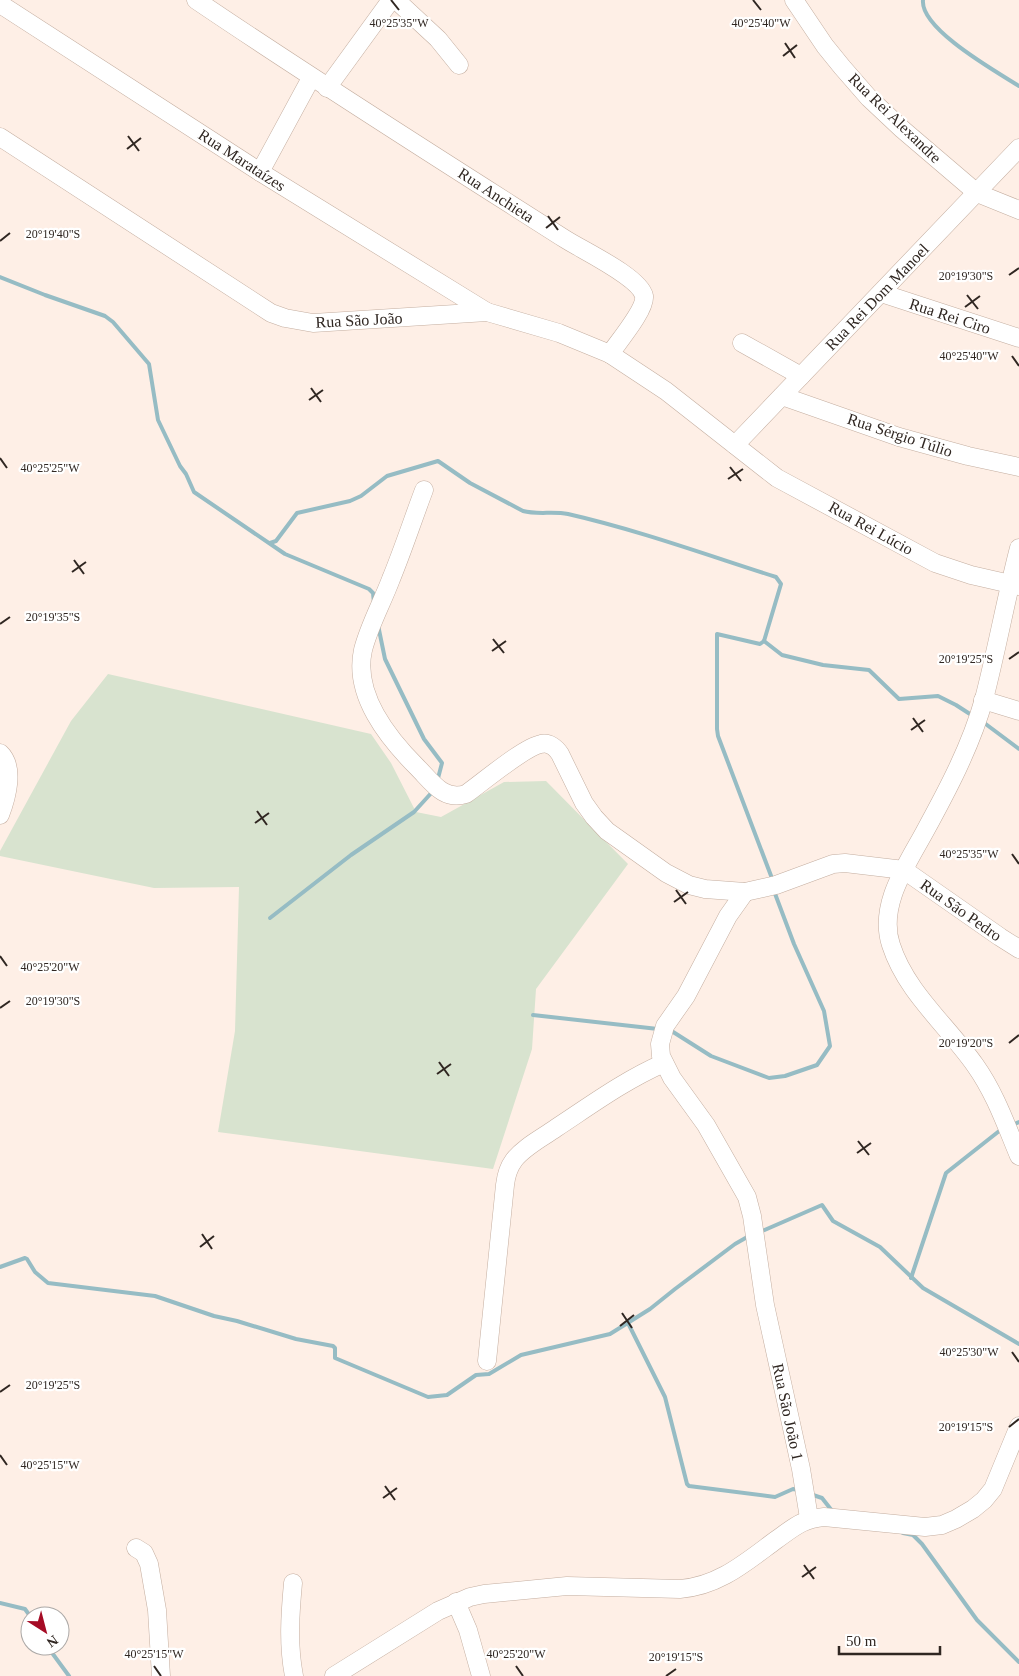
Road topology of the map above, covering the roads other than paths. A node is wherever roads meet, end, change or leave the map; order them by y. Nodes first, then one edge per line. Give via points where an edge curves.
1 (196, 0) edge
2 (391, 0) edge
3 (396, 0) edge
4 (794, 0) edge
5 (0, 4) edge
6 (459, 65) dead end
7 (312, 78) junction
8 (327, 88) junction
9 (0, 138) edge
10 (1019, 148) edge
11 (260, 172) junction
12 (976, 193) junction
13 (1019, 210) edge
14 (881, 293) junction
15 (487, 312) junction
16 (1019, 338) edge
17 (742, 343) dead end
18 (610, 354) junction
19 (801, 376) junction
20 (782, 396) junction
21 (735, 445) junction
22 (1019, 467) edge
23 (424, 490) dead end
24 (1019, 548) edge
25 (1014, 585) edge
26 (983, 700) junction
27 (1019, 711) edge
28 (0, 753) edge
29 (0, 815) edge
30 (904, 870) junction
31 (745, 892) junction
32 (1019, 949) edge
33 (664, 1063) junction
34 (1019, 1156) edge
35 (487, 1361) dead end
36 (1019, 1426) edge
37 (809, 1518) junction
38 (136, 1548) dead end
39 (293, 1584) dead end
40 (456, 1602) junction
41 (161, 1676) edge
42 (294, 1676) edge
43 (334, 1676) edge
44 (481, 1676) edge

1 - 7 street, Rua Anchieta
2 - 8 street
3 - 6 street
4 - 12 street, Rua Rei Alexandre via 826,46 869,98
5 - 11 street, Rua Marataízes
7 - 8 street, Rua Anchieta
7 - 11 street
8 - 18 street, Rua Anchieta via 637,284 644,295 644,302
9 - 15 street, Rua São João via 271,313 313,324
10 - 12 street, Rua Rei Dom Manoel
11 - 15 street, Rua Marataízes
12 - 13 street, Rua Rei Alexandre
12 - 14 street, Rua Rei Dom Manoel
14 - 16 street, Rua Rei Ciro
14 - 19 street, Rua Rei Dom Manoel
15 - 18 street, Rua São João via 559,333
17 - 19 street
18 - 21 street, Rua São João via 666,391
19 - 20 street, Rua Rei Dom Manoel
20 - 21 street, Rua Rei Dom Manoel
20 - 22 street, Rua Sérgio Túlio via 899,437
21 - 25 street, Rua Rei Lúcio via 777,478 935,563
23 - 31 street via 367,636 361,662 376,716 397,747 441,791 459,796 531,748 541,744 551,746 560,754 584,803 607,831 666,873 689,885
24 - 25 street
25 - 26 street
26 - 27 street
26 - 30 street via 950,782
28 - 29 street via 8,764
30 - 31 street via 854,862 833,864 776,885
30 - 32 street, Rua São Pedro
30 - 34 street via 888,913 890,943 896,962 905,978 975,1064 1000,1109
31 - 33 street via 666,1026 660,1044
33 - 35 street via 617,1087 512,1162 506,1178
33 - 37 street, Rua São João 1 via 706,1125 747,1197 765,1305
36 - 37 street via 993,1489 973,1509 956,1519 925,1527
37 - 40 street via 736,1569 698,1588 567,1586 484,1594
38 - 41 street via 144,1553 148,1564 157,1610
39 - 42 street via 289,1627
40 - 43 street
40 - 44 street

